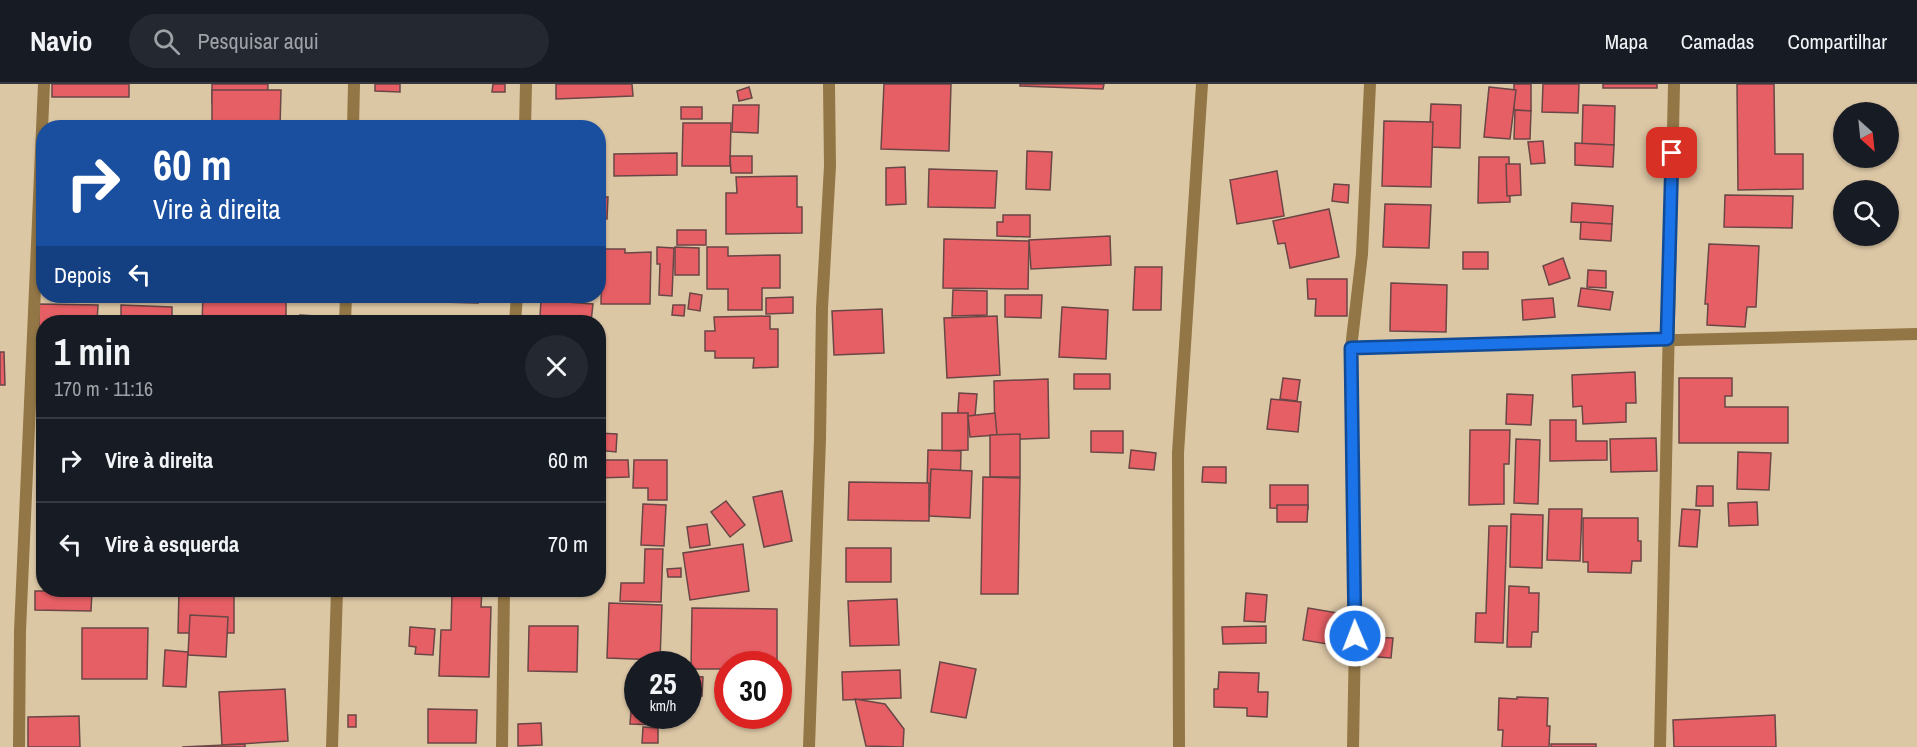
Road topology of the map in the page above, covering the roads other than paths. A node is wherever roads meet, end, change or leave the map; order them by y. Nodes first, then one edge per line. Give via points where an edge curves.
1 (45, 84) edge
2 (354, 84) edge
3 (526, 84) edge
4 (829, 84) edge
5 (1202, 84) edge
6 (1370, 84) edge
7 (1674, 84) edge
8 (43, 120) edge
9 (353, 120) edge
10 (525, 120) edge
11 (36, 281) edge
12 (1917, 334) edge
13 (1667, 339) junction
14 (1351, 348) junction
15 (337, 597) edge
16 (504, 597) edge
17 (19, 747) edge
18 (332, 747) edge
19 (502, 747) edge
20 (809, 747) edge
21 (1179, 747) edge
22 (1353, 747) edge
23 (1660, 747) edge

1 - 8 street
2 - 9 street
3 - 10 street
4 - 20 street via 830,165
5 - 21 street via 1178,453
6 - 14 street via 1362,254
7 - 13 street
11 - 17 street via 20,631
12 - 13 street
13 - 14 street
13 - 23 street
14 - 22 street
15 - 18 street
16 - 19 street

